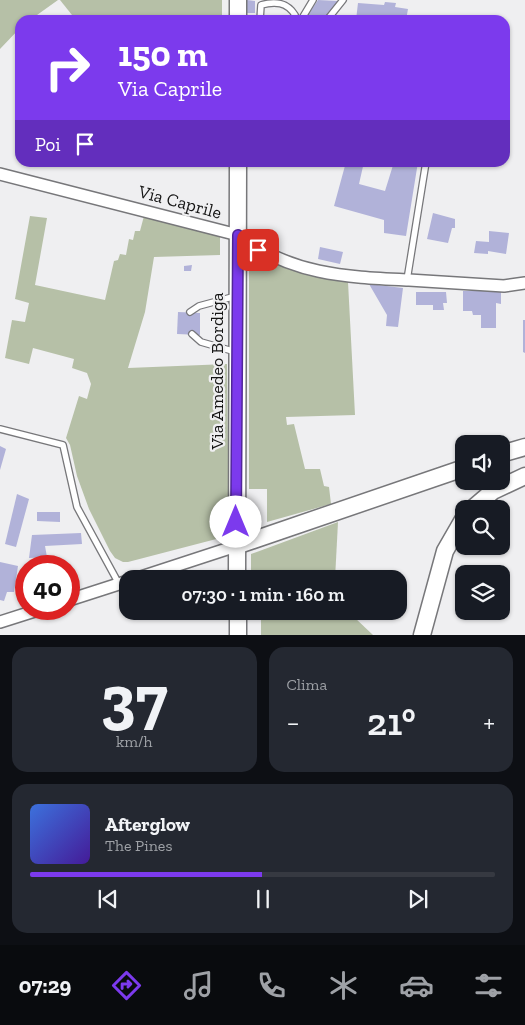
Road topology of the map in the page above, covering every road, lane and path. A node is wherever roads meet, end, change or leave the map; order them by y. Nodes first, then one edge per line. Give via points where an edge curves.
1 (238, 0) edge
2 (312, 0) edge
3 (343, 0) edge
4 (238, 15) edge
5 (260, 15) edge
6 (295, 15) edge
7 (304, 15) edge
8 (332, 15) edge
9 (238, 167) edge
10 (425, 167) edge
11 (0, 174) edge
12 (238, 235) junction
13 (407, 280) junction
14 (525, 283) edge
15 (238, 295) junction
16 (190, 312) dead end
17 (192, 334) dead end
18 (238, 352) junction
19 (0, 429) edge
20 (525, 447) edge
21 (510, 451) edge
22 (455, 471) edge
23 (525, 476) edge
24 (483, 500) edge
25 (455, 534) edge
26 (236, 546) junction
27 (163, 570) edge
28 (237, 570) edge
29 (119, 575) edge
30 (119, 583) edge
31 (80, 596) edge
32 (15, 617) edge
33 (238, 620) edge
34 (0, 622) edge
35 (238, 635) edge
36 (422, 635) edge

1 - 4 street
2 - 7 lane
3 - 8 lane
5 - 6 lane via 261,5 272,2 282,3
9 - 12 street, Via Amedeo Bordiga
10 - 13 lane
11 - 12 street, Via Caprile
12 - 13 street, Via Caprile via 258,250 313,271 349,278
12 - 15 street, Via Amedeo Bordiga
13 - 14 street, Via Caprile via 504,286
15 - 16 lane via 199,306
15 - 18 street, Via Amedeo Bordiga
17 - 18 lane via 201,342
18 - 26 street, Via Amedeo Bordiga
19 - 29 lane via 63,445 77,507
20 - 21 street
22 - 26 street
23 - 24 street via 502,485
25 - 36 street via 445,552
26 - 27 street
26 - 28 street, Via Amedeo Bordiga
30 - 31 street
32 - 34 street
33 - 35 street

